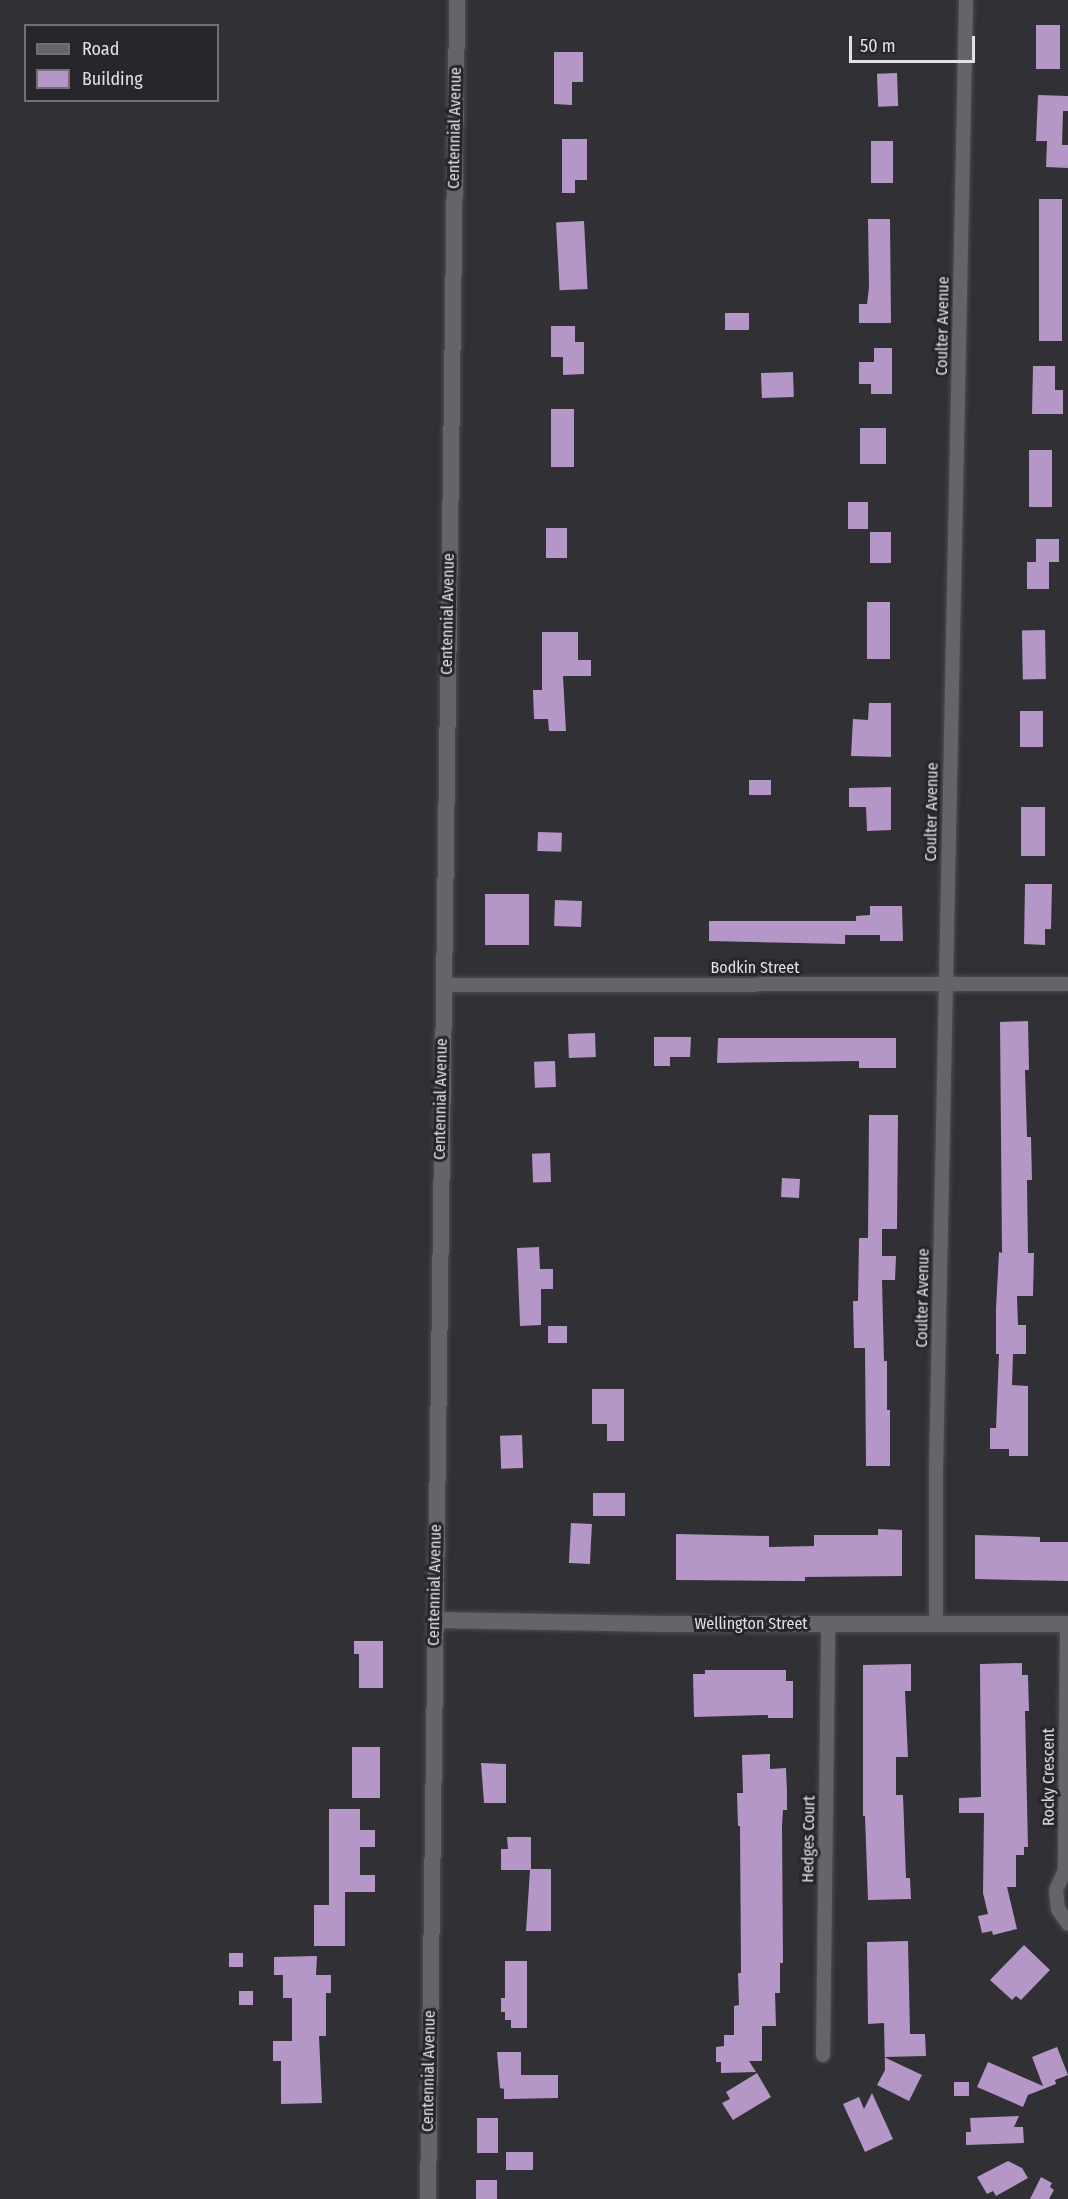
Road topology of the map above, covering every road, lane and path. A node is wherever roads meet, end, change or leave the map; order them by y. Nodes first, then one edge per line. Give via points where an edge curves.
1 (457, 0) edge
2 (966, 0) edge
3 (945, 984) junction
4 (1068, 984) edge
5 (442, 985) junction
6 (434, 1620) junction
7 (828, 1624) junction
8 (936, 1624) junction
9 (1067, 1624) edge
10 (1068, 1924) edge
11 (823, 2055) dead end
12 (428, 2199) edge

1 - 5 main road, Centennial Avenue
2 - 3 street, Coulter Avenue
3 - 4 street, Bodkin Street
3 - 5 street, Bodkin Street
3 - 8 street, Coulter Avenue
5 - 6 main road, Centennial Avenue
6 - 7 main road, Wellington Street
6 - 12 main road, Centennial Avenue
7 - 8 main road, Wellington Street
7 - 11 street, Hedges Court
8 - 9 main road, Wellington Street
9 - 10 street, Rocky Crescent via 1065,1870 1056,1890 1058,1910

